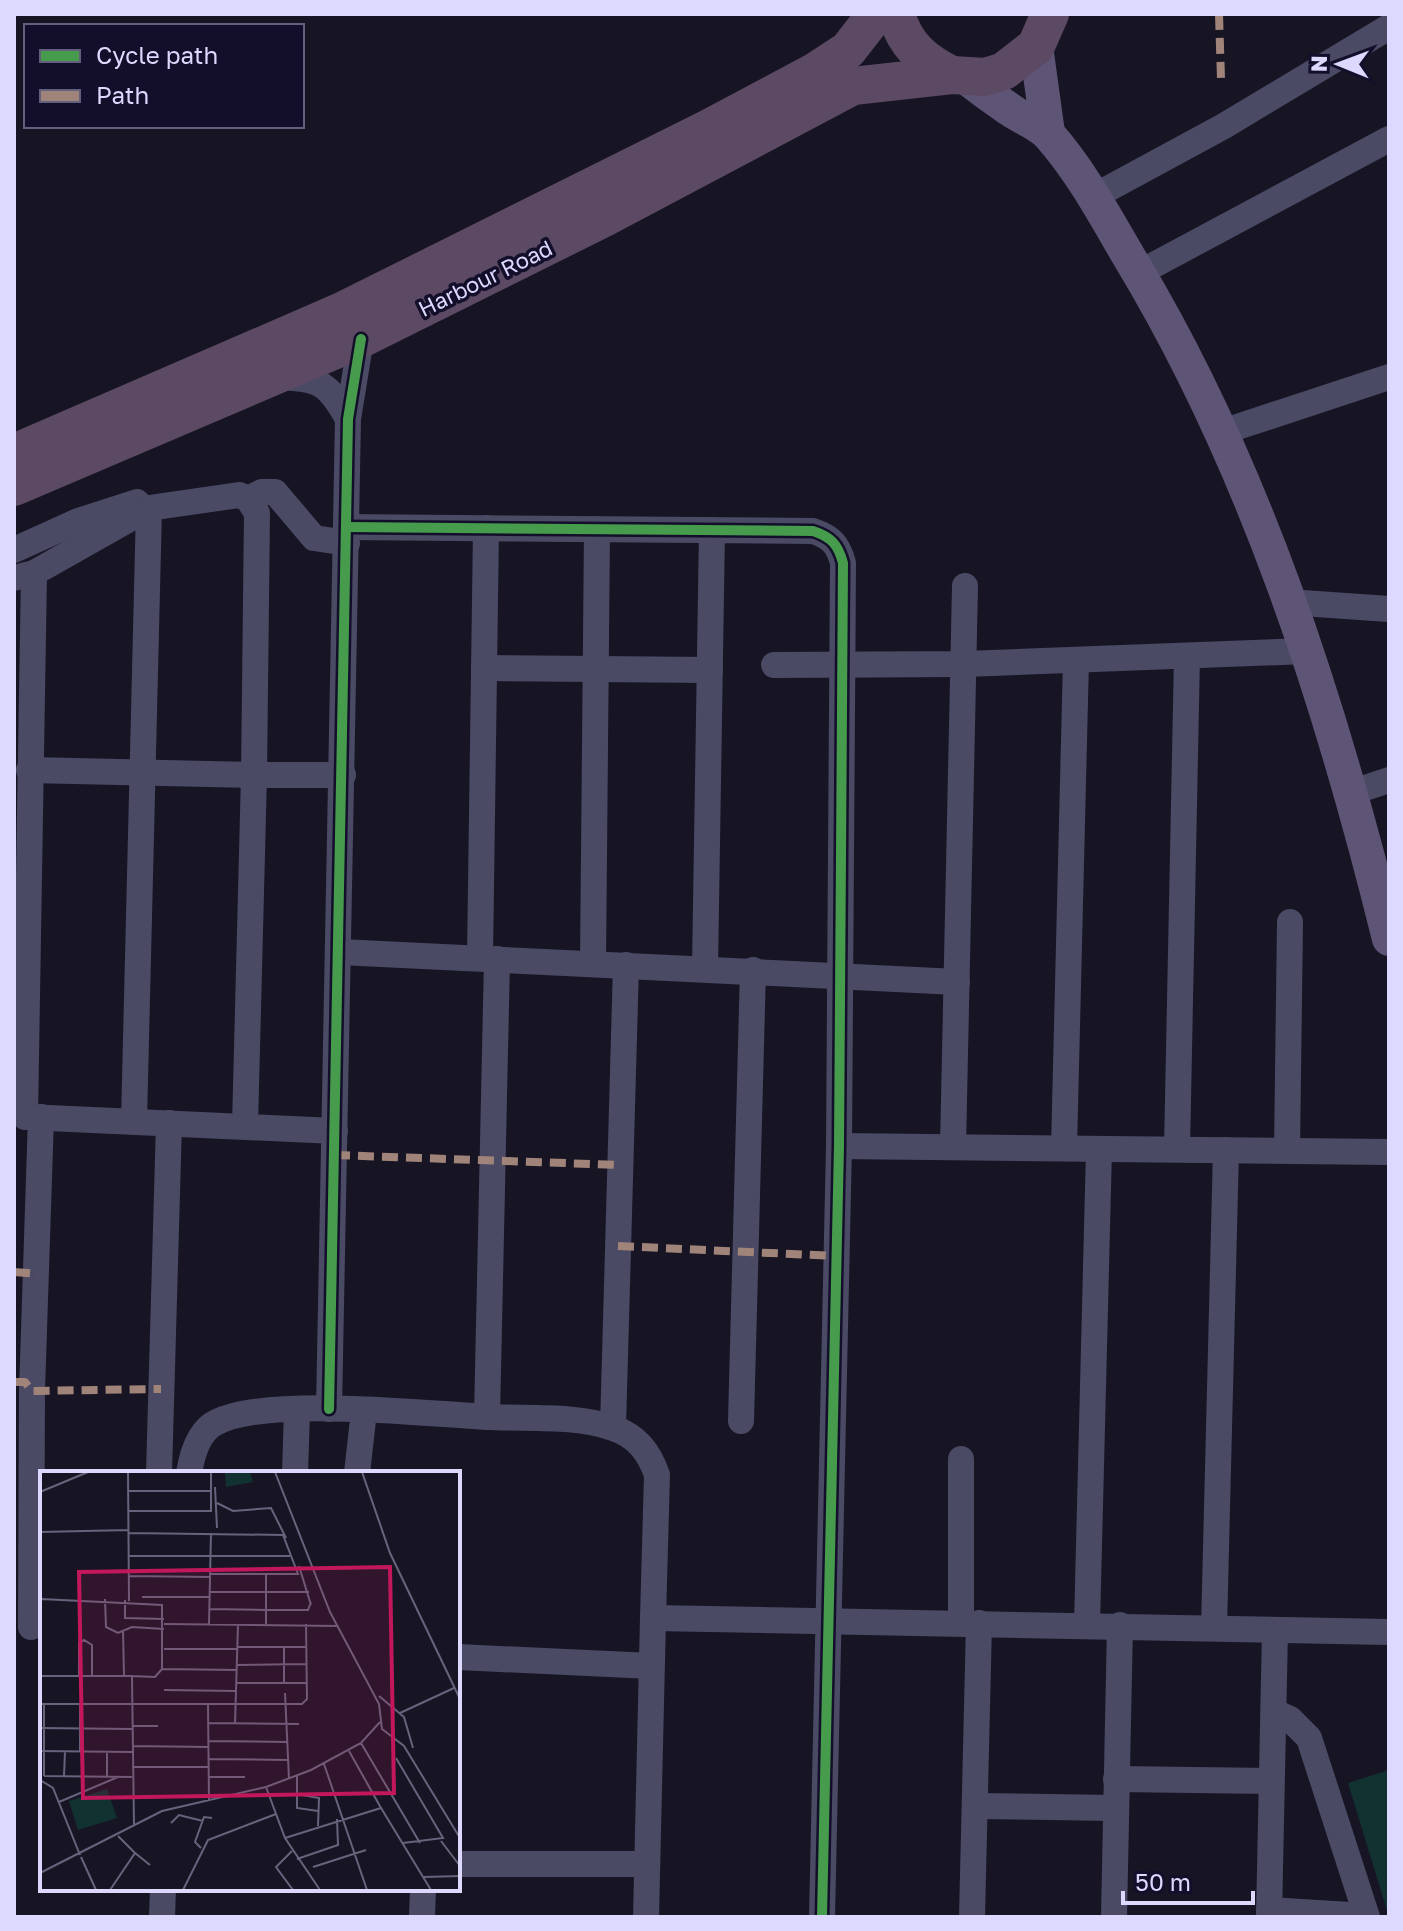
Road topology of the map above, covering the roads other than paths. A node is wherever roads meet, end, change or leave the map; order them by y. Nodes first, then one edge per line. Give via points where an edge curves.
1 (876, 14) edge
2 (896, 14) edge
3 (1389, 27) edge
4 (1043, 30) edge
5 (958, 76) junction
6 (1048, 133) junction
7 (1389, 139) edge
8 (1093, 197) junction
9 (1139, 273) junction
10 (361, 339) junction
11 (273, 377) junction
12 (1389, 377) edge
13 (348, 419) junction
14 (1219, 433) junction
15 (14, 453) edge
16 (14, 487) edge
17 (238, 497) junction
18 (149, 508) junction
19 (486, 528) junction
20 (597, 529) junction
21 (712, 530) junction
22 (347, 535) junction
23 (14, 550) edge
24 (24, 576) edge
25 (965, 586) dead end
26 (1288, 602) junction
27 (1389, 609) edge
28 (1306, 651) junction
29 (1187, 656) junction
30 (1076, 660) junction
31 (966, 664) junction
32 (774, 665) dead end
33 (842, 666) junction
34 (484, 668) junction
35 (710, 670) junction
36 (596, 671) junction
37 (29, 770) junction
38 (142, 774) junction
39 (254, 775) junction
40 (343, 775) junction
41 (1389, 780) edge
42 (1353, 792) junction
43 (1290, 922) dead end
44 (1389, 939) edge
45 (340, 952) junction
46 (488, 958) junction
47 (593, 963) junction
48 (626, 965) junction
49 (705, 968) junction
50 (753, 970) junction
51 (839, 974) junction
52 (957, 982) junction
53 (27, 1117) edge
54 (134, 1121) junction
55 (169, 1123) junction
56 (245, 1126) junction
57 (335, 1131) junction
58 (839, 1146) junction
59 (953, 1147) junction
60 (1064, 1148) junction
61 (1099, 1149) junction
62 (1177, 1149) junction
63 (1226, 1150) junction
64 (1287, 1150) junction
65 (1389, 1152) edge
66 (329, 1409) junction
67 (297, 1411) junction
68 (364, 1411) junction
69 (487, 1417) junction
70 (741, 1421) dead end
71 (613, 1427) junction
72 (961, 1459) dead end
73 (159, 1471) edge
74 (189, 1471) edge
75 (295, 1471) edge
76 (357, 1471) edge
77 (653, 1618) junction
78 (828, 1619) junction
79 (970, 1622) junction
80 (1087, 1624) junction
81 (1120, 1625) junction
82 (29, 1627) edge
83 (1214, 1628) junction
84 (1275, 1630) junction
85 (1389, 1632) edge
86 (460, 1657) edge
87 (651, 1666) junction
88 (1274, 1712) junction
89 (1116, 1779) junction
90 (1271, 1781) junction
91 (975, 1806) junction
92 (1116, 1808) junction
93 (460, 1864) edge
94 (647, 1864) junction
95 (163, 1891) edge
96 (423, 1891) edge
97 (1269, 1914) edge
98 (162, 1917) edge
99 (422, 1917) edge
100 (646, 1917) edge
101 (822, 1917) edge
102 (972, 1917) edge
103 (1114, 1917) edge
104 (1366, 1917) edge

1 - 15 highway, Harbour Road via 848,50 707,129 342,311
2 - 5 highway via 913,50 930,65
3 - 8 street
4 - 5 highway, Harbour Road via 1004,71
4 - 6 main road
5 - 6 main road
5 - 10 highway, Harbour Road via 853,86 825,98 594,223
6 - 8 main road
7 - 9 street
8 - 9 main road
9 - 14 main road
10 - 11 highway, Harbour Road
10 - 13 street
11 - 13 street via 318,382 334,395
11 - 16 highway, Harbour Road
12 - 14 street
13 - 22 street
14 - 26 main road
17 - 18 street
17 - 22 street via 275,492 314,538
17 - 23 street via 144,499
17 - 39 street via 257,513
18 - 24 street
18 - 38 street
19 - 20 street
19 - 22 street
19 - 34 street
20 - 21 street
20 - 36 street
21 - 33 street via 813,531 829,537 843,563
21 - 35 street
22 - 40 street
24 - 37 street
25 - 31 street
26 - 27 street
26 - 28 main road
28 - 29 street
28 - 42 main road
29 - 30 street
29 - 62 street
30 - 31 street
30 - 60 street
31 - 33 street
31 - 52 street
32 - 33 street
33 - 51 street
34 - 36 street
34 - 46 street
35 - 36 street
35 - 49 street
36 - 47 street
37 - 38 street
37 - 53 street
38 - 39 street
38 - 54 street
39 - 40 street
39 - 56 street
40 - 45 street
41 - 42 street
42 - 44 main road
43 - 64 street
45 - 46 street
45 - 57 street
46 - 47 street
46 - 69 street
47 - 48 street
48 - 49 street
48 - 71 street
49 - 50 street
50 - 51 street
50 - 70 street
51 - 52 street
51 - 58 street
52 - 59 street
53 - 54 street
53 - 82 street
54 - 55 street
55 - 56 street
55 - 73 street
56 - 57 street
57 - 66 street
58 - 59 street
58 - 78 street
59 - 60 street
60 - 61 street
61 - 62 street
61 - 80 street
62 - 63 street
63 - 64 street
63 - 83 street
64 - 65 street
66 - 67 street
66 - 68 street
67 - 74 street via 236,1414 213,1423 192,1451
67 - 75 street
68 - 69 street
68 - 76 street
69 - 71 street
71 - 77 street via 636,1439 657,1475
72 - 79 street
77 - 78 street
77 - 87 street
78 - 79 street
78 - 101 street
79 - 80 street
79 - 91 street
80 - 81 street
81 - 83 street
81 - 89 street
83 - 84 street
84 - 85 street
84 - 88 street
86 - 87 street
87 - 94 street
88 - 90 street
88 - 104 street via 1309,1738
89 - 90 street
89 - 92 street
90 - 97 street
91 - 92 street
91 - 102 street
92 - 103 street
93 - 94 street
94 - 100 street
95 - 98 street
96 - 99 street
97 - 104 street

